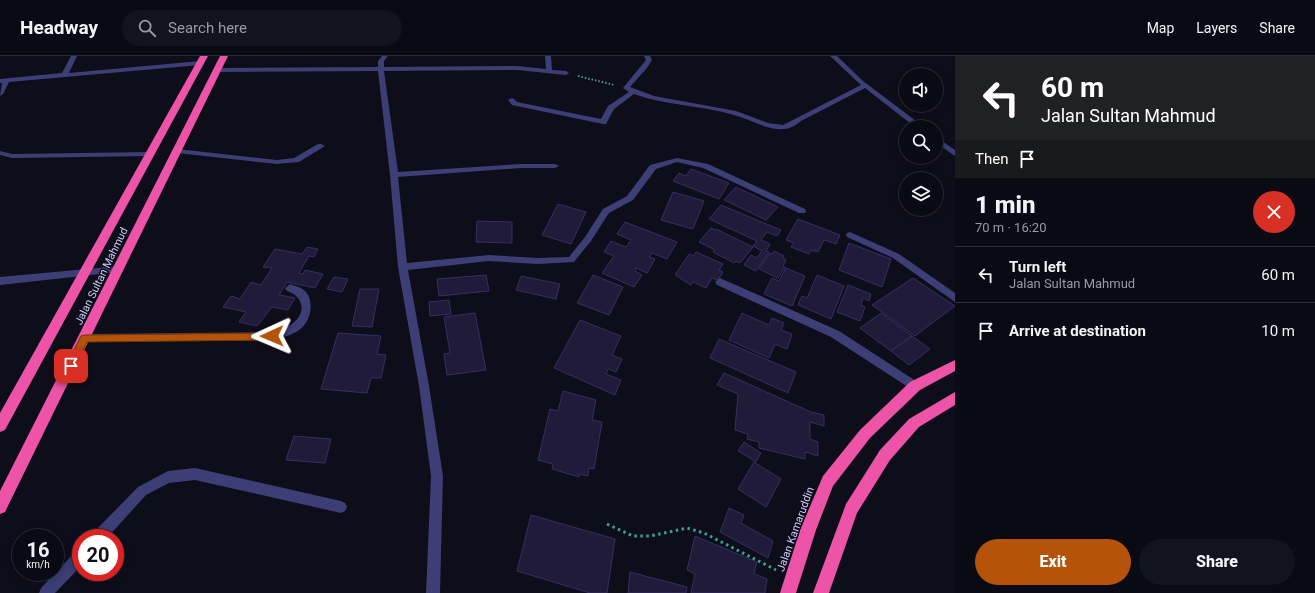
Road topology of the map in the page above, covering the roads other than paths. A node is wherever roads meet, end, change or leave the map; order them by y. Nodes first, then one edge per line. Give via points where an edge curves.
1 (74, 56) edge
2 (224, 56) edge
3 (385, 56) edge
4 (548, 56) edge
5 (647, 56) edge
6 (833, 56) edge
7 (202, 59) edge
8 (217, 70) junction
9 (381, 70) junction
10 (549, 71) junction
11 (566, 73) road end
12 (65, 75) junction
13 (3, 81) edge
14 (866, 85) junction
15 (634, 91) junction
16 (0, 94) edge
17 (512, 100) dead end
18 (911, 120) edge
19 (943, 145) edge
20 (321, 146) dead end
21 (177, 150) junction
22 (0, 153) edge
23 (150, 154) junction
24 (955, 154) edge
25 (555, 166) dead end
26 (394, 175) junction
27 (802, 211) dead end
28 (850, 235) dead end
29 (403, 267) junction
30 (119, 269) junction
31 (85, 272) junction
32 (0, 281) edge
33 (720, 282) dead end
34 (290, 288) dead end
35 (955, 298) edge
36 (85, 338) junction
37 (955, 365) edge
38 (915, 386) junction
39 (955, 398) edge
40 (0, 426) edge
41 (0, 507) edge
42 (341, 507) dead end
43 (106, 529) edge
44 (72, 566) edge
45 (46, 593) edge
46 (433, 593) edge
47 (788, 593) edge
48 (821, 593) edge

1 - 12 street
2 - 8 highway, Jalan Sultan Mahmud
3 - 9 street via 381,61
4 - 10 street
5 - 15 street via 649,60 646,67 626,88
6 - 14 street
7 - 12 street
7 - 23 highway, Jalan Sultan Mahmud
8 - 9 street
8 - 21 highway, Jalan Sultan Mahmud
9 - 10 street via 517,68
9 - 26 street
10 - 11 street
12 - 13 street
13 - 16 street
14 - 15 street via 783,128 705,106 657,99
14 - 18 street
15 - 17 street via 611,108 603,122 514,104
19 - 24 street
20 - 21 street via 296,160 277,162
21 - 30 highway, Jalan Sultan Mahmud
22 - 23 street via 12,156
23 - 31 highway, Jalan Sultan Mahmud
25 - 26 street
26 - 29 street
27 - 29 street via 705,166 677,160 653,167 630,198 606,211 571,260 489,258
28 - 35 street via 896,256
29 - 46 street via 437,476
30 - 31 street
30 - 36 highway, Jalan Sultan Mahmud
31 - 32 street
31 - 40 highway, Jalan Sultan Mahmud
33 - 38 street via 835,334
34 - 36 street via 300,292 305,299 303,318 295,327 272,336
36 - 41 highway, Jalan Sultan Mahmud
37 - 38 highway, Jalan Kamaruddin
38 - 47 highway, Jalan Kamaruddin via 865,434 828,481 808,530
39 - 48 highway via 914,423 885,455 851,509
42 - 43 street via 195,474 168,477 142,491
44 - 45 street

